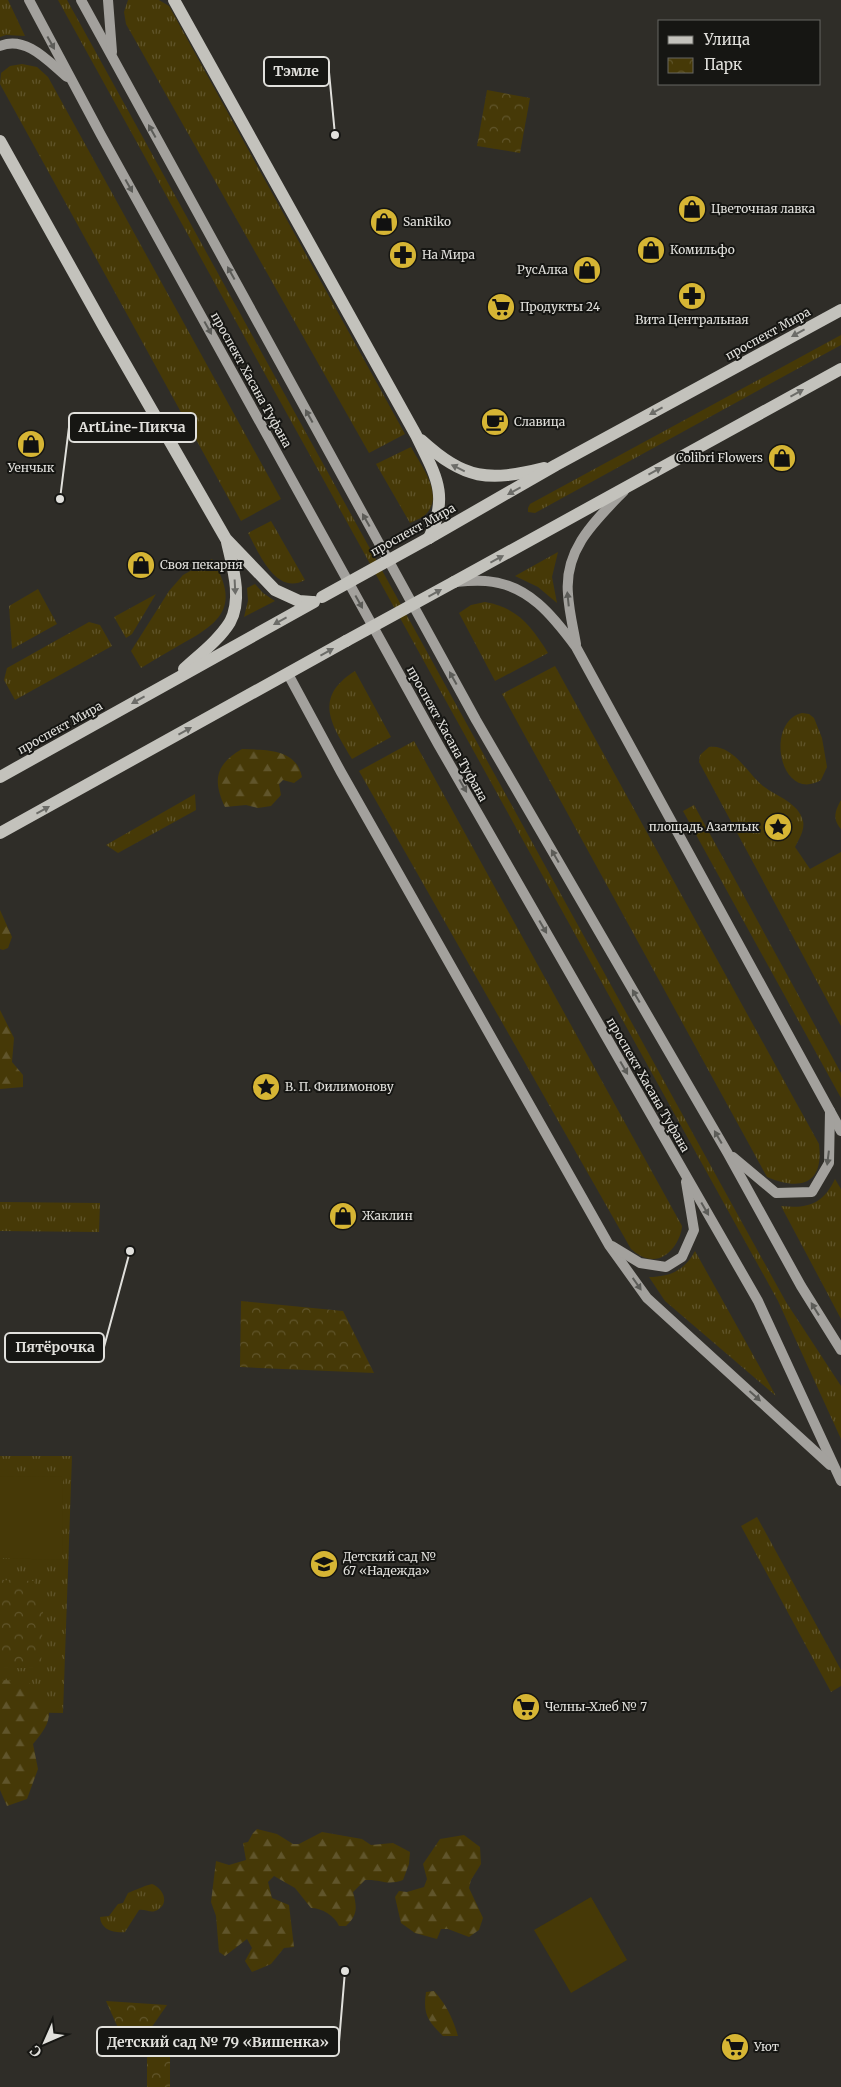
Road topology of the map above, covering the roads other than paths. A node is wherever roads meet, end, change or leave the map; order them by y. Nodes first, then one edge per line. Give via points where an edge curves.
1 (29, 0) edge
2 (81, 0) edge
3 (108, 0) edge
4 (174, 0) edge
5 (0, 46) edge
6 (112, 58) junction
7 (72, 81) junction
8 (0, 141) edge
9 (841, 310) edge
10 (841, 369) edge
11 (416, 435) junction
12 (556, 465) junction
13 (630, 485) junction
14 (428, 538) junction
15 (226, 539) junction
16 (454, 582) junction
17 (317, 600) junction
18 (576, 647) junction
19 (288, 674) junction
20 (170, 682) junction
21 (0, 777) edge
22 (0, 833) edge
23 (830, 1110) junction
24 (841, 1131) edge
25 (727, 1152) junction
26 (685, 1174) junction
27 (609, 1245) junction
28 (841, 1350) edge
29 (834, 1469) junction
30 (841, 1481) edge

1 -> 7 main road, проспект Хасана Туфана
2 - 6 main road
3 - 6 main road
4 - 11 main road
5 - 7 main road via 7,43 30,47
25 -> 6 main road via 476,720
7 -> 26 main road, проспект Хасана Туфана via 429,727
8 - 15 main road
9 -> 12 main road, проспект Мира
13 -> 10 main road
12 -> 11 main road via 517,475 480,476 450,464
11 - 14 main road via 437,482 440,499 437,520
12 -> 14 main road, проспект Мира
16 -> 13 main road
18 -> 13 main road via 567,594 572,558 582,538
14 - 17 main road, проспект Мира, bridge
15 - 17 main road via 275,590 299,601
15 -> 20 main road via 234,573 235,597 230,621 215,640
16 - 18 main road via 486,581 510,586 528,595 546,608
19 -> 16 main road, bridge
17 -> 20 main road, проспект Мира
18 - 23 main road
22 -> 19 main road
19 - 27 main road
20 -> 21 main road, проспект Мира
23 - 24 main road
23 -> 25 main road via 829,1163 812,1192 776,1193
28 -> 25 main road
26 - 27 main road via 694,1230 682,1257 666,1266 640,1263
26 -> 29 main road, проспект Хасана Туфана via 758,1301
27 -> 29 main road via 647,1298
29 - 30 main road, проспект Хасана Туфана

